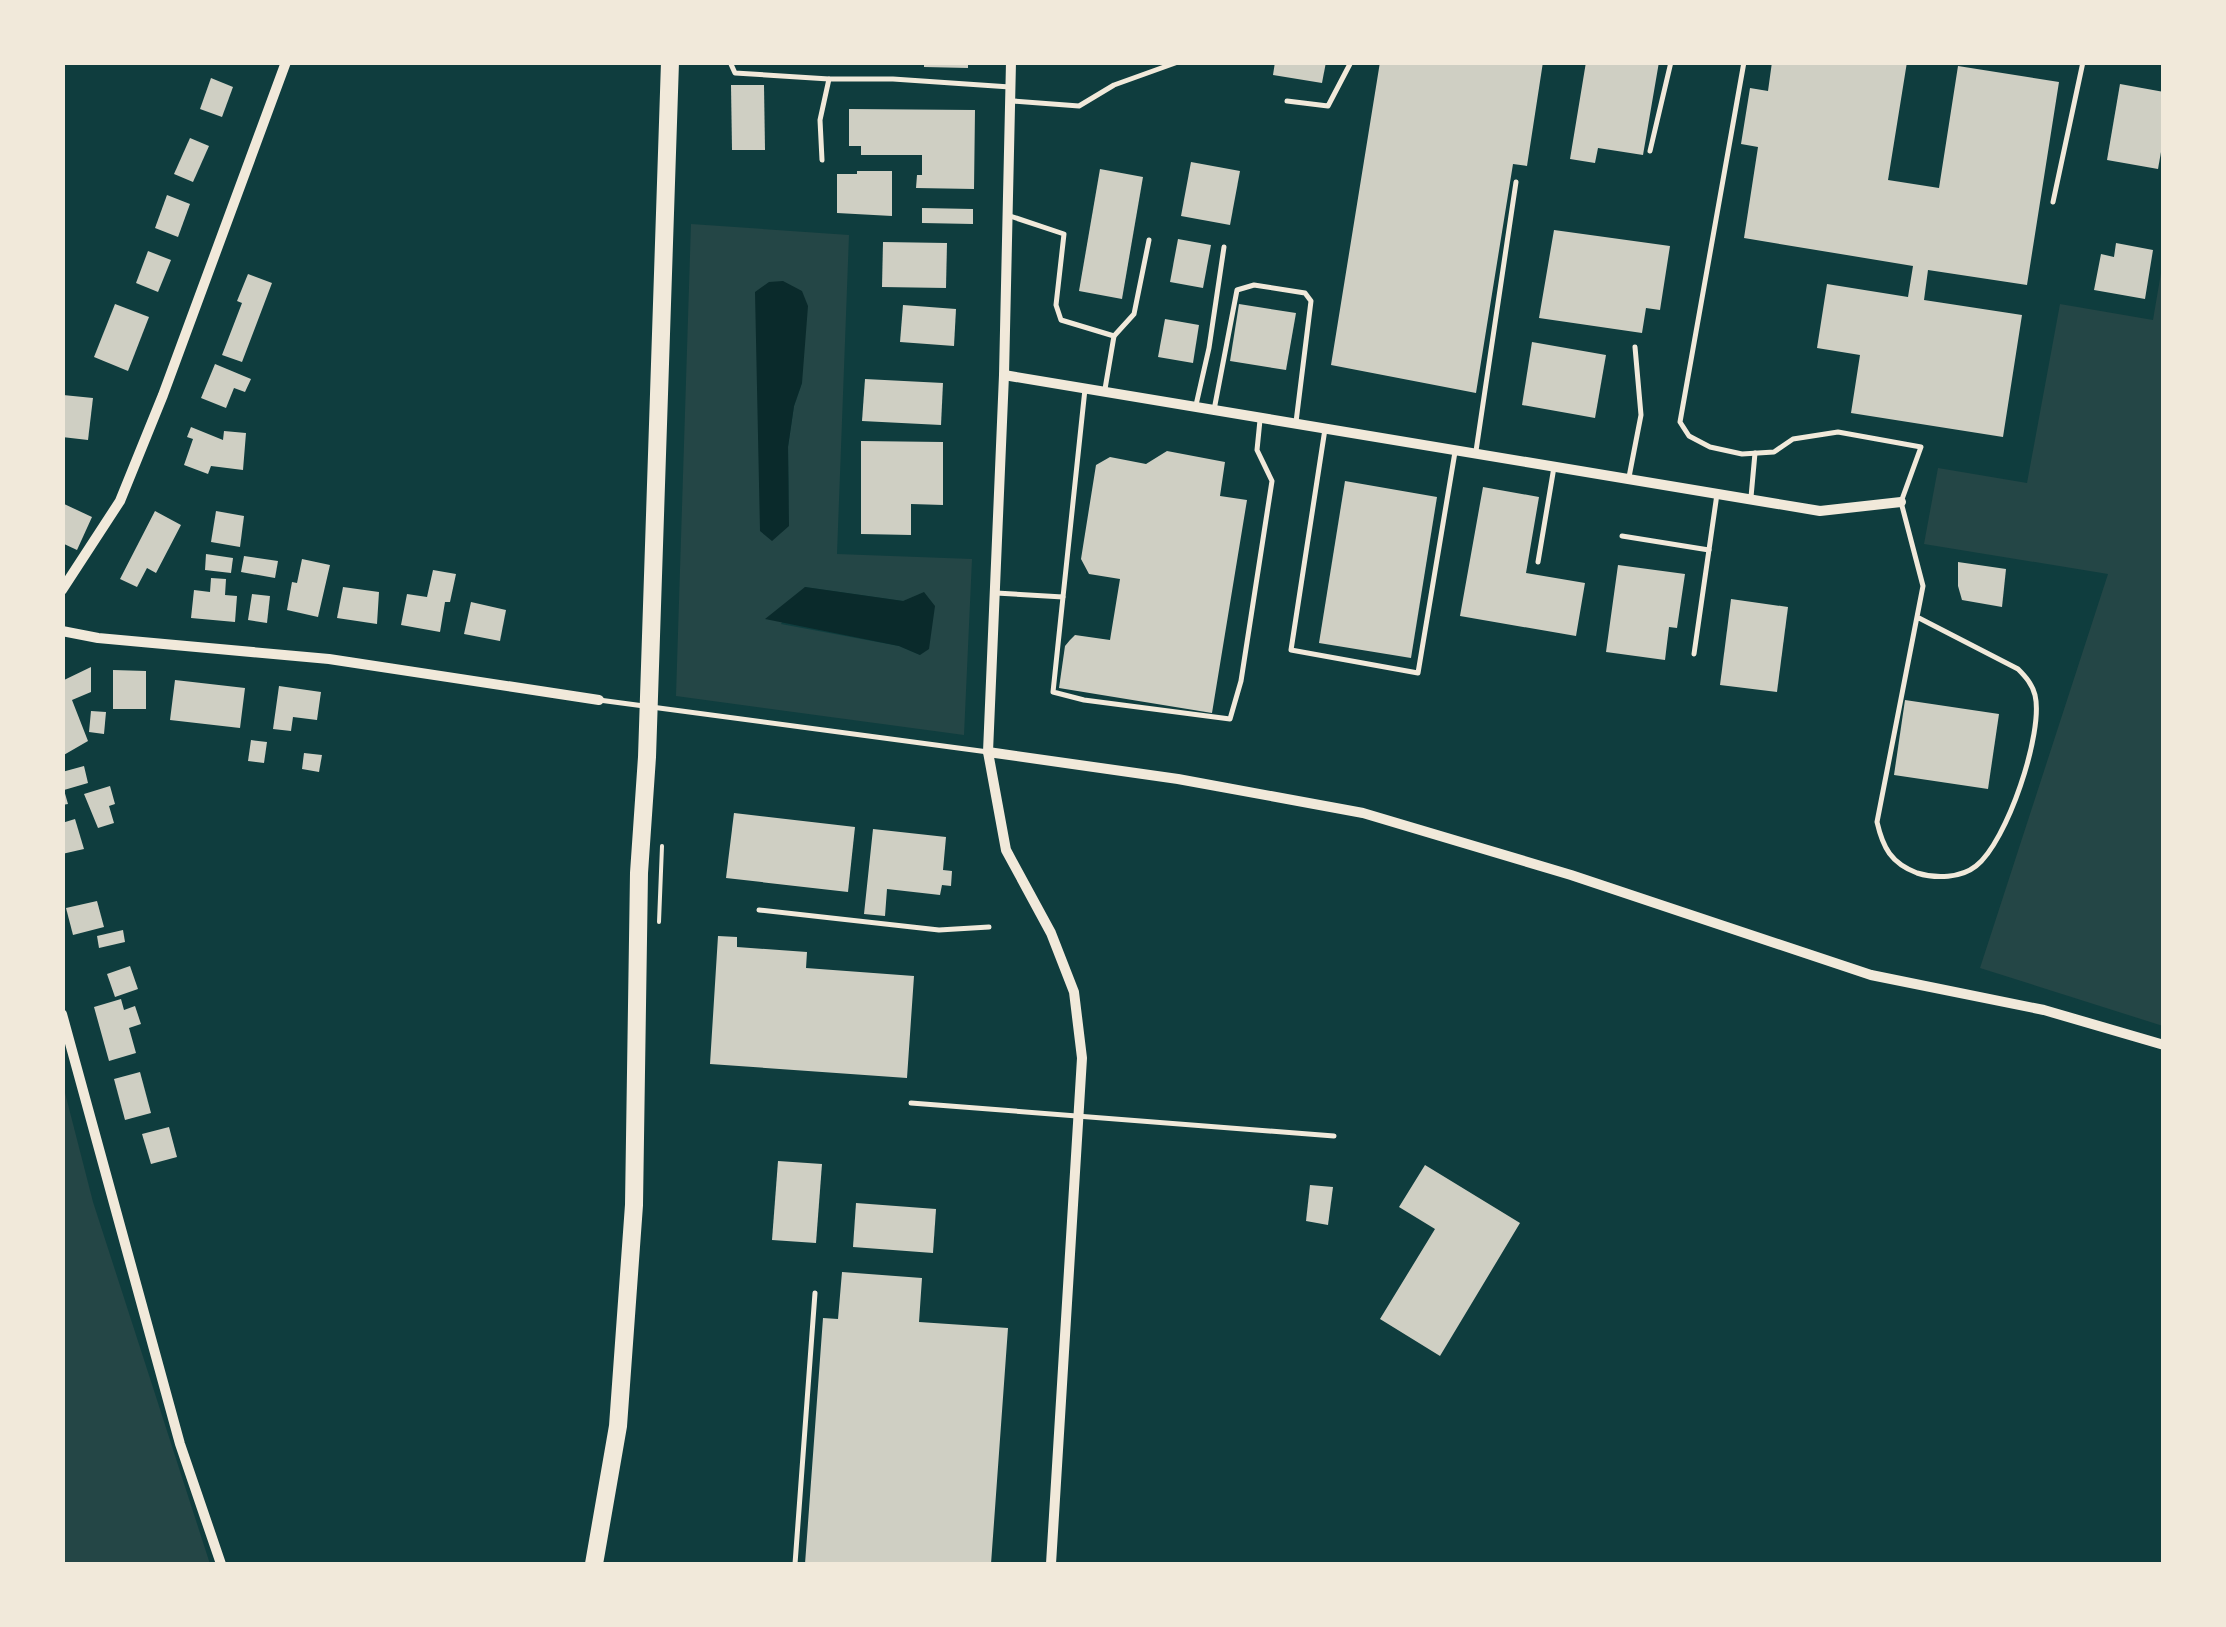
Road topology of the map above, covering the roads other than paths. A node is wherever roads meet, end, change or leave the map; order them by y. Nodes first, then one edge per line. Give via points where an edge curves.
1 (286, 62) edge
2 (670, 62) edge
3 (730, 62) edge
4 (1011, 62) edge
5 (1178, 62) edge
6 (1351, 62) edge
7 (1671, 62) edge
8 (1744, 62) edge
9 (2083, 62) edge
10 (829, 79) junction
11 (1010, 87) junction
12 (1010, 100) junction
13 (1287, 101) dead end
14 (1650, 151) dead end
15 (822, 160) dead end
16 (1516, 182) dead end
17 (2053, 202) dead end
18 (1007, 216) junction
19 (1149, 240) dead end
20 (1224, 247) dead end
21 (1114, 336) junction
22 (1635, 347) dead end
23 (1004, 375) junction
24 (1084, 389) junction
25 (1104, 392) junction
26 (1195, 408) junction
27 (1214, 411) junction
28 (1260, 418) junction
29 (1296, 424) junction
30 (1325, 429) junction
31 (1455, 451) junction
32 (1756, 453) junction
33 (1476, 454) junction
34 (1554, 468) junction
35 (1629, 480) junction
36 (1717, 494) junction
37 (1751, 500) junction
38 (1902, 502) junction
39 (1622, 536) dead end
40 (1709, 550) junction
41 (1538, 562) dead end
42 (62, 590) edge
43 (994, 593) junction
44 (1063, 597) junction
45 (1917, 617) junction
46 (62, 631) edge
47 (1694, 654) dead end
48 (599, 700) joint
49 (988, 752) junction
50 (759, 910) dead end
51 (989, 926) dead end
52 (62, 1014) edge
53 (2164, 1045) edge
54 (911, 1103) dead end
55 (1079, 1115) junction
56 (1334, 1136) dead end
57 (815, 1293) dead end
58 (221, 1564) edge
59 (594, 1564) edge
60 (795, 1564) edge
61 (1052, 1564) edge

1 - 42 street via 120,502
2 - 59 main road via 639,873 634,1205 618,1426
3 - 10 lane via 736,73
4 - 11 street
5 - 12 lane via 1079,106
6 - 13 lane via 1328,106
7 - 14 lane
8 - 32 lane via 1680,422 1710,446
9 - 17 lane
10 - 11 lane
10 - 15 lane via 820,120
11 - 12 street
12 - 18 street
16 - 33 lane
18 - 21 lane via 1064,234 1056,306 1061,320
18 - 23 street
19 - 21 lane via 1134,314
20 - 26 lane
21 - 25 lane
22 - 35 lane via 1640,415
23 - 24 street
23 - 43 street
24 - 25 street
24 - 44 lane
25 - 26 street
26 - 27 street
27 - 28 street
27 - 29 lane via 1237,290 1254,285 1305,293 1311,310
28 - 29 street
28 - 44 lane via 1257,450 1272,481 1230,719 1052,692
29 - 30 street
30 - 31 street
30 - 31 lane via 1291,650 1418,673
31 - 33 street
32 - 37 lane
32 - 38 lane via 1838,432 1921,446
33 - 34 street
34 - 35 street
34 - 41 lane
35 - 36 street
36 - 37 street
36 - 40 lane
37 - 38 street via 1820,512
38 - 45 lane via 1923,586
39 - 40 lane
40 - 47 lane
43 - 44 lane
43 - 49 street
45 - 45 lane via 1877,822 1895,861 1924,875 1949,876 1973,869 1999,836 2024,770 2036,703 2018,669
46 - 48 street via 329,659
48 - 49 lane
49 - 53 street via 1363,813 1871,974 2044,1010
49 - 55 street via 1006,850 1074,992 1082,1058
50 - 51 lane via 938,930
52 - 58 street via 180,1444
54 - 55 lane
55 - 56 lane
55 - 61 street
57 - 60 lane

